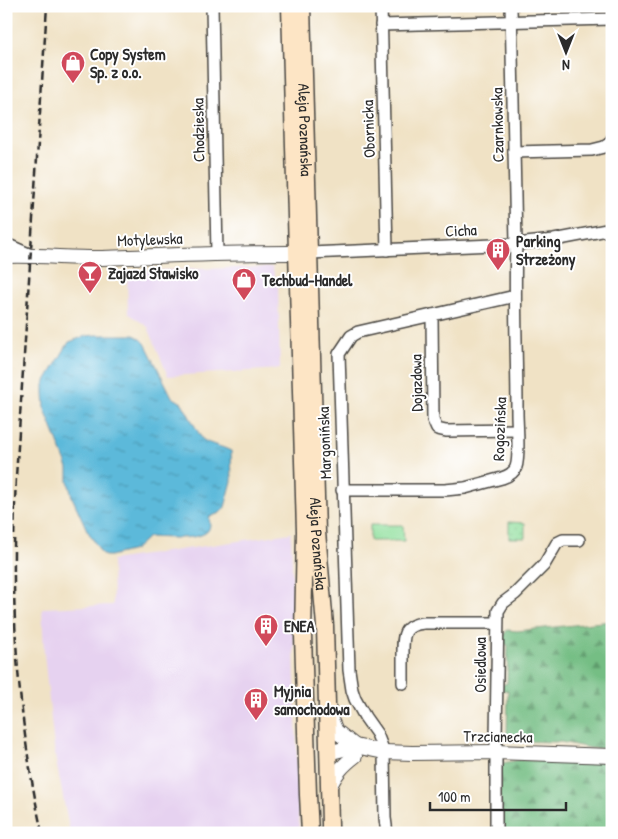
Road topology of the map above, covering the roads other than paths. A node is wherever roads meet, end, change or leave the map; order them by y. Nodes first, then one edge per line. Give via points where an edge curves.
1 (212, 6) edge
2 (290, 6) edge
3 (302, 6) edge
4 (381, 6) edge
5 (511, 6) edge
6 (612, 18) edge
7 (511, 22) junction
8 (381, 24) junction
9 (612, 139) edge
10 (514, 152) junction
11 (612, 229) edge
12 (6, 244) edge
13 (516, 244) junction
14 (388, 250) junction
15 (303, 253) junction
16 (217, 254) junction
17 (6, 256) edge
18 (30, 256) junction
19 (515, 296) junction
20 (432, 316) junction
21 (517, 430) junction
22 (342, 490) junction
23 (579, 540) dead end
24 (497, 623) junction
25 (304, 647) junction
26 (326, 675) junction
27 (403, 683) dead end
28 (327, 712) junction
29 (355, 751) junction
30 (384, 752) junction
31 (496, 752) junction
32 (328, 753) junction
33 (306, 754) junction
34 (612, 756) edge
35 (329, 788) junction
36 (310, 833) edge
37 (330, 833) edge
38 (387, 833) edge
39 (496, 833) edge

1 - 16 street, Chodzieska
2 - 15 main road, Aleja Poznańska
3 - 15 main road, Aleja Poznańska
4 - 8 street, Obornicka
5 - 7 street, Czarnkowska
6 - 7 street
7 - 8 street
7 - 10 street, Czarnkowska
8 - 14 street, Obornicka
9 - 10 street via 604,147 592,150
10 - 13 street, Czarnkowska
11 - 13 street, Cicha
12 - 18 street, Motylewska
13 - 14 street, Cicha
13 - 19 street, Rogozińska
14 - 15 street, Cicha
15 - 16 street, Motylewska
15 - 25 main road, Aleja Poznańska
15 - 26 main road, Aleja Poznańska
16 - 18 street, Motylewska via 95,258
17 - 18 street
19 - 20 street, Margonińska
19 - 21 street, Rogozińska
20 - 21 street, Dojazdowa via 433,420 437,428 446,431
20 - 22 street, Margonińska via 358,332 338,354
21 - 22 street, Rogozińska via 516,467 508,476 466,488 445,490
22 - 30 street, Margonińska via 350,678 355,699
23 - 24 street, Osiedlowa via 557,543 544,565 501,605
24 - 27 street via 413,625 405,632 403,641
24 - 31 street, Osiedlowa
25 - 26 main road via 317,653
25 - 33 main road, Aleja Poznańska
26 - 28 main road, Aleja Poznańska
28 - 29 street, Trzcianecka via 336,731
28 - 32 main road, Aleja Poznańska
29 - 30 street, Trzcianecka
29 - 32 street, Trzcianecka
29 - 35 street
30 - 31 street, Trzcianecka
30 - 38 street, Margonińska
31 - 34 street, Trzcianecka
31 - 39 street, Osiedlowa
32 - 33 street, Trzcianecka
32 - 35 main road, Aleja Poznańska
33 - 36 main road, Aleja Poznańska
35 - 37 main road, Aleja Poznańska

